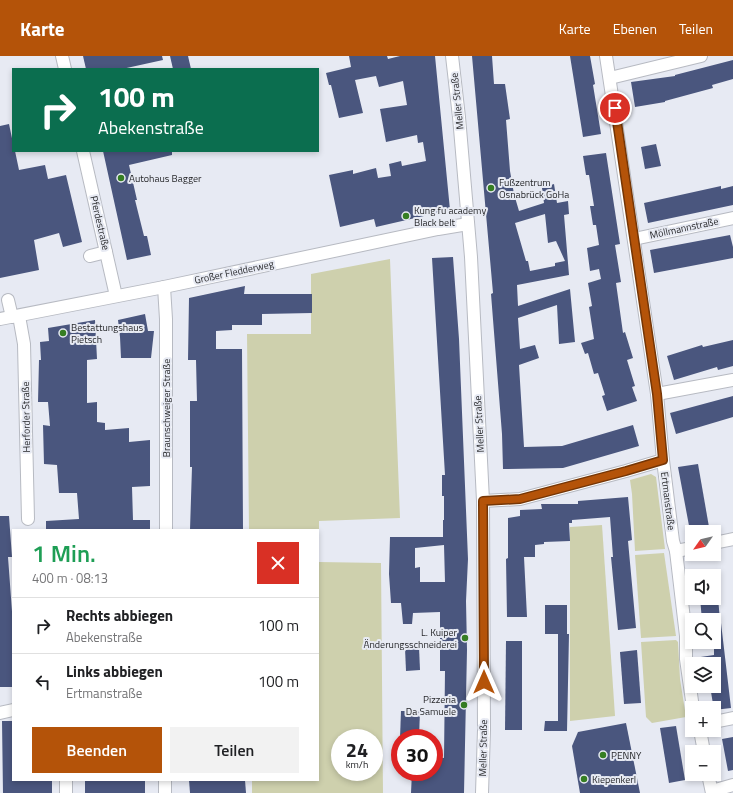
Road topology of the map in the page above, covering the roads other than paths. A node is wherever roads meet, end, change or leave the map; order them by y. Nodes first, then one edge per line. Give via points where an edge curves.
1 (62, 56) edge
2 (452, 56) edge
3 (606, 56) edge
4 (701, 56) edge
5 (65, 68) edge
6 (610, 78) junction
7 (83, 152) edge
8 (733, 218) edge
9 (468, 224) junction
10 (634, 239) junction
11 (106, 252) junction
12 (90, 256) dead end
13 (164, 286) junction
14 (116, 296) junction
15 (8, 300) dead end
16 (10, 317) edge
17 (733, 380) edge
18 (657, 394) junction
19 (663, 460) junction
20 (483, 501) junction
21 (28, 519) dead end
22 (166, 529) edge
23 (733, 539) edge
24 (721, 542) edge
25 (685, 549) edge
26 (676, 551) junction
27 (692, 701) edge
28 (12, 710) edge
29 (0, 713) edge
30 (733, 718) edge
31 (721, 721) edge
32 (66, 781) edge
33 (165, 781) edge
34 (710, 781) edge
35 (733, 785) edge
36 (712, 792) edge
37 (66, 793) edge
38 (164, 793) edge
39 (482, 793) edge

1 - 5 street
2 - 9 street, Meller Straße
3 - 6 street, Ertmanstraße
4 - 6 street
6 - 10 street, Ertmanstraße
7 - 11 street, Pferdestraße
8 - 10 street, Möllmannstraße
9 - 13 street, Großer Fledderweg
9 - 20 street, Meller Straße
10 - 18 street, Ertmanstraße
11 - 12 street
11 - 14 street, Pferdestraße
13 - 14 street, Großer Fledderweg
13 - 22 street, Braunschweiger Straße
14 - 16 street, Großer Fledderweg
15 - 16 street, Herforder Straße
16 - 21 street, Herforder Straße via 24,344
17 - 18 street
18 - 19 street, Ertmanstraße
19 - 20 street via 520,499
19 - 26 street, Ertmanstraße
20 - 39 street, Meller Straße
23 - 24 street
25 - 26 street
26 - 27 street, Ertmanstraße
28 - 29 street
30 - 31 street
32 - 37 street
33 - 38 street
34 - 36 street
35 - 36 street

